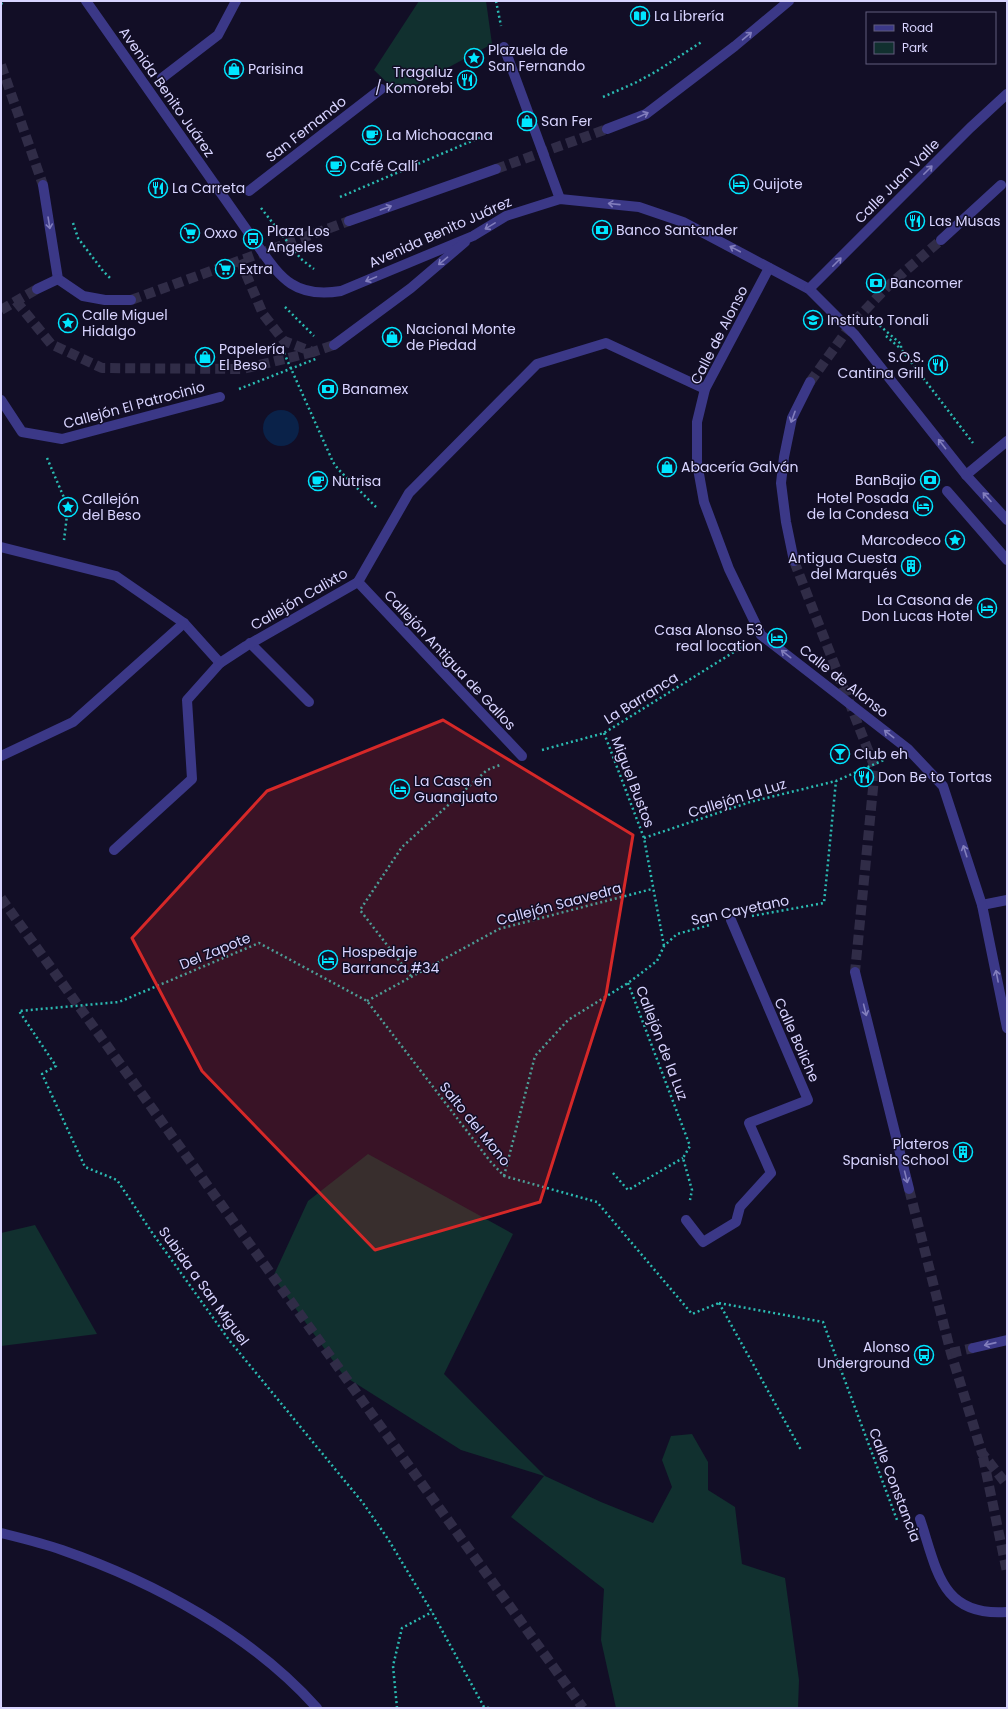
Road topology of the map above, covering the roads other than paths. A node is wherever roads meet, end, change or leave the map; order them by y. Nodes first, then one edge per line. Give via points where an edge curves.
1 (86, 1) edge
2 (236, 1) edge
3 (789, 1) edge
4 (504, 47) dead end
5 (162, 78) dead end
6 (382, 89) dead end
7 (1007, 94) edge
8 (607, 129) tunnel mouth
9 (496, 169) tunnel mouth
10 (43, 185) tunnel mouth
11 (1001, 186) dead end
12 (249, 191) dead end
13 (560, 199) junction
14 (349, 221) tunnel mouth
15 (473, 236) junction
16 (941, 240) tunnel mouth
17 (769, 268) junction
18 (58, 279) junction
19 (37, 289) tunnel mouth
20 (809, 289) junction
21 (131, 300) tunnel mouth
22 (334, 345) tunnel mouth
23 (810, 382) tunnel mouth
24 (705, 389) junction
25 (220, 397) road end
26 (1, 400) edge
27 (1007, 441) edge
28 (966, 475) junction
29 (947, 490) dead end
30 (1007, 520) edge
31 (1, 547) edge
32 (1007, 560) edge
33 (794, 561) tunnel mouth
34 (358, 582) junction
35 (184, 623) junction
36 (250, 643) junction
37 (220, 663) junction
38 (310, 702) dead end
39 (1, 756) edge
40 (522, 756) road end
41 (114, 850) dead end
42 (1007, 900) edge
43 (982, 905) junction
44 (731, 920) road end
45 (855, 972) tunnel mouth
46 (1007, 1028) edge
47 (909, 1189) tunnel mouth
48 (686, 1220) road end
49 (1007, 1340) edge
50 (973, 1348) tunnel mouth
51 (920, 1519) dead end
52 (1, 1533) edge
53 (1007, 1612) edge
54 (317, 1708) edge

15 -> 1 street, Avenida Benito Juárez via 341,291 314,293 291,284 278,272 253,239
2 - 5 street via 218,35
8 -> 3 street via 646,114
4 - 13 street
6 - 12 street, San Fernando
20 -> 7 street, Calle Juan Valle
14 -> 9 street
10 -> 18 street
11 - 16 street
13 -> 15 street, Avenida Benito Juárez via 506,216
17 -> 13 street, Avenida Benito Juárez via 683,222 647,209
15 -> 22 street via 411,288
17 - 20 street, Avenida Benito Juárez
17 - 24 street, Calle de Alonso
18 - 19 street
18 - 21 street via 83,296 105,300
28 -> 20 street, Avenida Benito Juárez via 855,335
23 -> 33 street via 792,418 781,483
24 - 34 street, Callejón Calixto via 606,343 537,364 409,493
43 -> 24 street, Calle de Alonso via 944,786 908,749 761,635 729,569 704,502 697,463 697,422
25 - 26 street, Callejón El Patrocinio via 62,439 22,432
27 - 28 street
30 -> 28 street, Avenida Benito Juárez
29 - 32 street
31 - 35 street via 116,576
34 - 36 street, Callejón Calixto
34 - 40 street, Callejón Antigua de Gallos
35 - 37 street
35 - 39 street via 74,722
36 - 37 street, Callejón Calixto
36 - 38 street
37 - 41 street, Callejón Calixto via 187,700 192,779
42 - 43 street
46 -> 43 street, Calle de Alonso
44 - 48 street, Calle Boliche via 808,1100 749,1123 770,1173 740,1207 736,1222 703,1242
45 -> 47 street
49 -> 50 street
51 - 53 street via 941,1579 952,1596 978,1611
52 - 54 street via 62,1549 173,1598 231,1632

